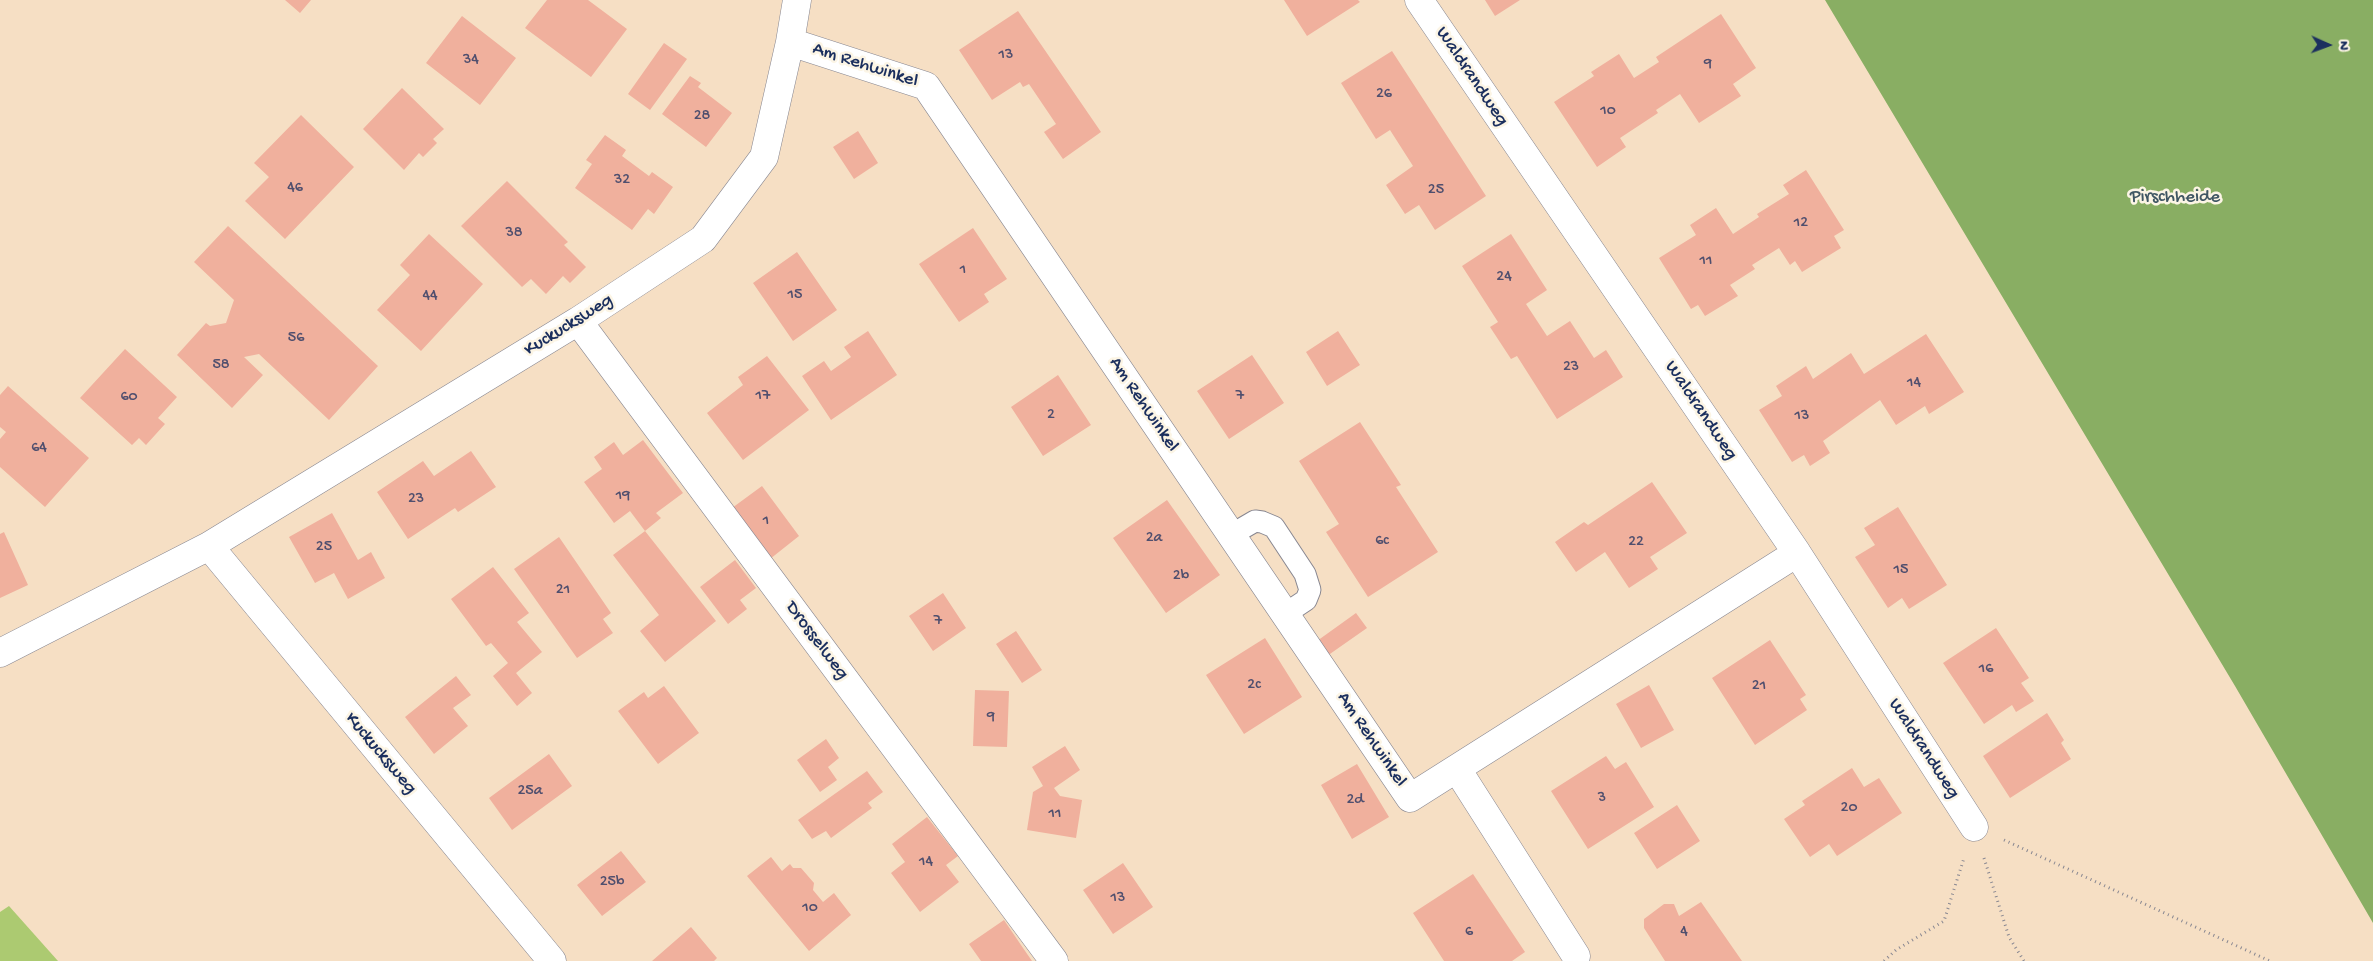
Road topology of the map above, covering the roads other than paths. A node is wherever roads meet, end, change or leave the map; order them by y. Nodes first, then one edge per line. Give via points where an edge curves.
1 (797, 0) edge
2 (1419, 0) edge
3 (790, 42) junction
4 (578, 321) junction
5 (1231, 535) junction
6 (209, 546) junction
7 (1797, 553) junction
8 (1285, 614) junction
9 (0, 653) edge
10 (1457, 769) junction
11 (1974, 827) road end
12 (1576, 956) dead end
13 (552, 961) edge
14 (1054, 961) edge

1 - 3 street, Kuckucksweg
2 - 7 street, Waldrandweg
3 - 4 street, Kuckucksweg via 764,157 708,232
3 - 5 street, Am Rehwinkel via 926,86
4 - 6 street, Kuckucksweg
4 - 14 street, Drosselweg
5 - 8 street, Am Rehwinkel
5 - 8 lane via 1255,521 1268,523 1278,533 1310,585 1306,600
6 - 9 street, Kuckucksweg
6 - 13 street, Kuckucksweg
7 - 10 street, Am Rehwinkel
7 - 11 street, Waldrandweg
8 - 10 street, Am Rehwinkel via 1410,798
10 - 12 street

